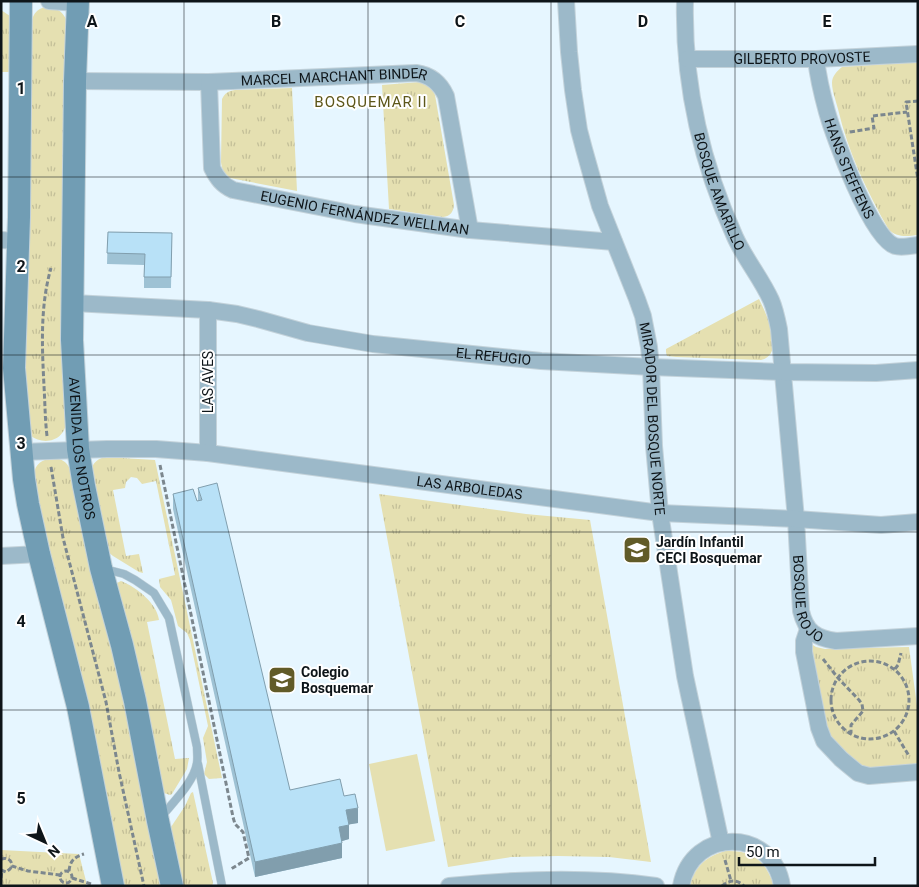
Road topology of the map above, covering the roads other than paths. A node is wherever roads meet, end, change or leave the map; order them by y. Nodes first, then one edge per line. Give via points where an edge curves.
1 (22, 1) edge
2 (49, 1) edge
3 (566, 1) edge
4 (685, 1) edge
5 (78, 2) edge
6 (918, 54) edge
7 (687, 58) junction
8 (816, 59) junction
9 (75, 81) junction
10 (209, 82) junction
11 (470, 230) junction
12 (10, 240) edge
13 (614, 242) junction
14 (918, 245) edge
15 (72, 303) junction
16 (208, 310) junction
17 (8, 347) edge
18 (651, 367) junction
19 (918, 370) edge
20 (783, 372) junction
21 (78, 449) junction
22 (21, 452) junction
23 (208, 453) junction
24 (660, 513) junction
25 (796, 519) junction
26 (918, 522) edge
27 (39, 554) junction
28 (1, 556) edge
29 (101, 568) junction
30 (808, 629) junction
31 (918, 636) edge
32 (197, 762) junction
33 (914, 765) edge
34 (158, 821) junction
35 (720, 843) junction
36 (113, 886) edge
37 (172, 886) edge
38 (222, 886) edge
39 (449, 886) edge
40 (656, 886) edge
41 (681, 886) edge
42 (782, 886) edge

1 - 12 street via 20,201
2 - 5 street
3 - 13 street, MIRADOR DEL BOSQUE NORTE via 579,130 600,206
4 - 7 street, BOSQUE AMARILLO
5 - 9 street, AVENIDA LOS NOTROS
6 - 8 street, GILBERTO PROVOSTE
7 - 8 street, GILBERTO PROVOSTE
7 - 20 street, BOSQUE AMARILLO via 692,105 712,178 724,214 776,315
8 - 14 street, HANS STEFFENS via 835,135 856,188 880,233 896,246
9 - 10 street, MARCEL MARCHANT BINDER
9 - 15 street, AVENIDA LOS NOTROS
10 - 11 street, EUGENIO FERNÁNDEZ WELLMAN via 212,168 227,187 355,214
10 - 11 street, MARCEL MARCHANT BINDER via 416,73 430,77 446,96
11 - 13 street, EUGENIO FERNÁNDEZ WELLMAN
12 - 17 street
13 - 18 street, MIRADOR DEL BOSQUE NORTE via 642,316
15 - 16 street, EL REFUGIO
15 - 21 street, AVENIDA LOS NOTROS
16 - 18 street, EL REFUGIO via 374,344 541,361
16 - 23 street, LAS AVES
17 - 22 street via 14,368
18 - 20 street, EL REFUGIO
18 - 24 street, MIRADOR DEL BOSQUE NORTE
19 - 20 street, EL REFUGIO
20 - 25 street, BOSQUE AMARILLO
21 - 22 street, LAS ARBOLEDAS
21 - 23 street, LAS ARBOLEDAS
21 - 29 street, AVENIDA LOS NOTROS
22 - 27 street
23 - 24 street, LAS ARBOLEDAS
24 - 25 street, LAS ARBOLEDAS
24 - 35 street, MIRADOR DEL BOSQUE NORTE via 686,676
25 - 26 street, LAS ARBOLEDAS via 881,525
25 - 30 street, BOSQUE ROJO via 801,611
27 - 28 street
27 - 36 street via 78,707
29 - 32 lane via 124,574 154,593 169,618
29 - 34 street, AVENIDA LOS NOTROS via 135,702
30 - 31 street, BOSQUE ROJO via 824,639 836,641
30 - 33 street via 804,652 824,741 849,766 864,775
32 - 34 lane via 193,775
32 - 38 lane
34 - 37 street, AVENIDA LOS NOTROS
35 - 41 street via 697,854 688,864
35 - 42 street via 733,841 758,848 776,866
39 - 40 street via 510,880 628,882

